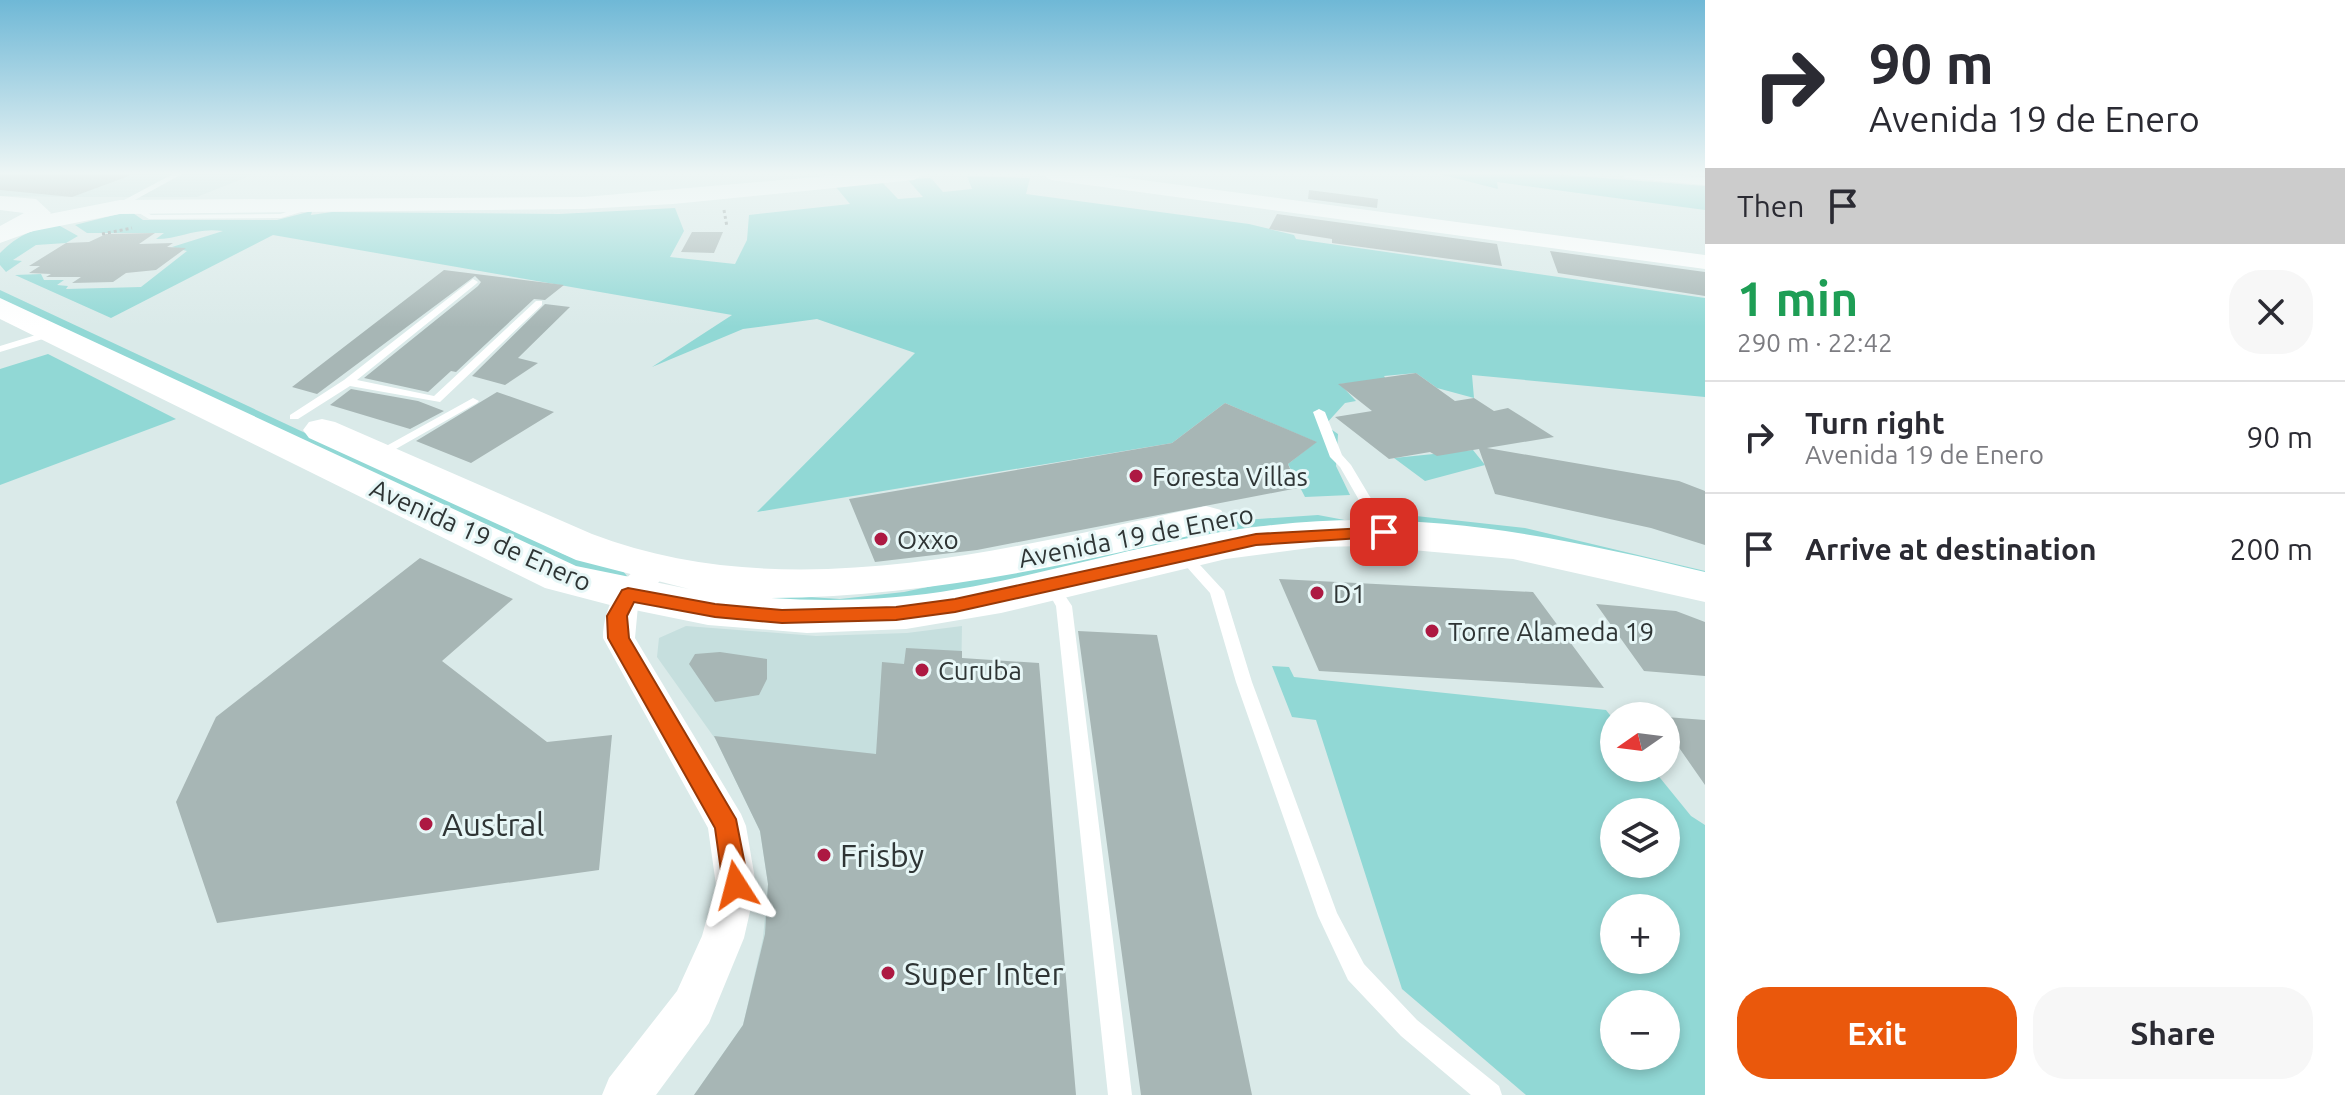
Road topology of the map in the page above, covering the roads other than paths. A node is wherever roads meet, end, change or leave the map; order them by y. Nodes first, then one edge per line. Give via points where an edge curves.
1 (1431, 225) edge
2 (1476, 225) edge
3 (1705, 256) edge
4 (1705, 262) edge
5 (473, 282) dead end
6 (0, 283) edge
7 (539, 303) dead end
8 (0, 307) edge
9 (52, 332) junction
10 (0, 349) edge
11 (348, 382) junction
12 (473, 401) dead end
13 (1319, 412) dead end
14 (294, 417) junction
15 (376, 455) junction
16 (1375, 519) junction
17 (1183, 555) junction
18 (1705, 564) edge
19 (643, 581) junction
20 (1051, 585) junction
21 (1705, 587) edge
22 (626, 1095) edge
23 (1120, 1095) edge
24 (1490, 1095) edge

1 - 4 main road
2 - 3 main road
5 - 11 lane
6 - 14 main road, Avenida 19 de Enero
7 - 11 lane via 436,400
8 - 9 main road, Avenida 19 de Enero
9 - 10 lane
9 - 19 main road, Avenida 19 de Enero via 561,577
11 - 14 lane
12 - 15 lane
13 - 16 lane via 1336,457
14 - 15 main road, Avenida 19 de Enero
15 - 19 main road, Avenida 19 de Enero via 590,550
16 - 17 main road, Avenida 19 de Enero
16 - 18 main road, Avenida 19 de Enero via 1522,520
16 - 19 main road, Avenida 19 de Enero via 1233,514 888,582
16 - 21 main road, Avenida 19 de Enero via 1532,546
17 - 20 main road, Avenida 19 de Enero
17 - 24 lane via 1217,591 1328,916 1356,972 1409,1028
19 - 20 main road, Avenida 19 de Enero via 715,610 782,617 955,606
19 - 22 street via 617,616 619,638 727,826 736,885 723,938 693,1007
20 - 23 lane via 1064,606

